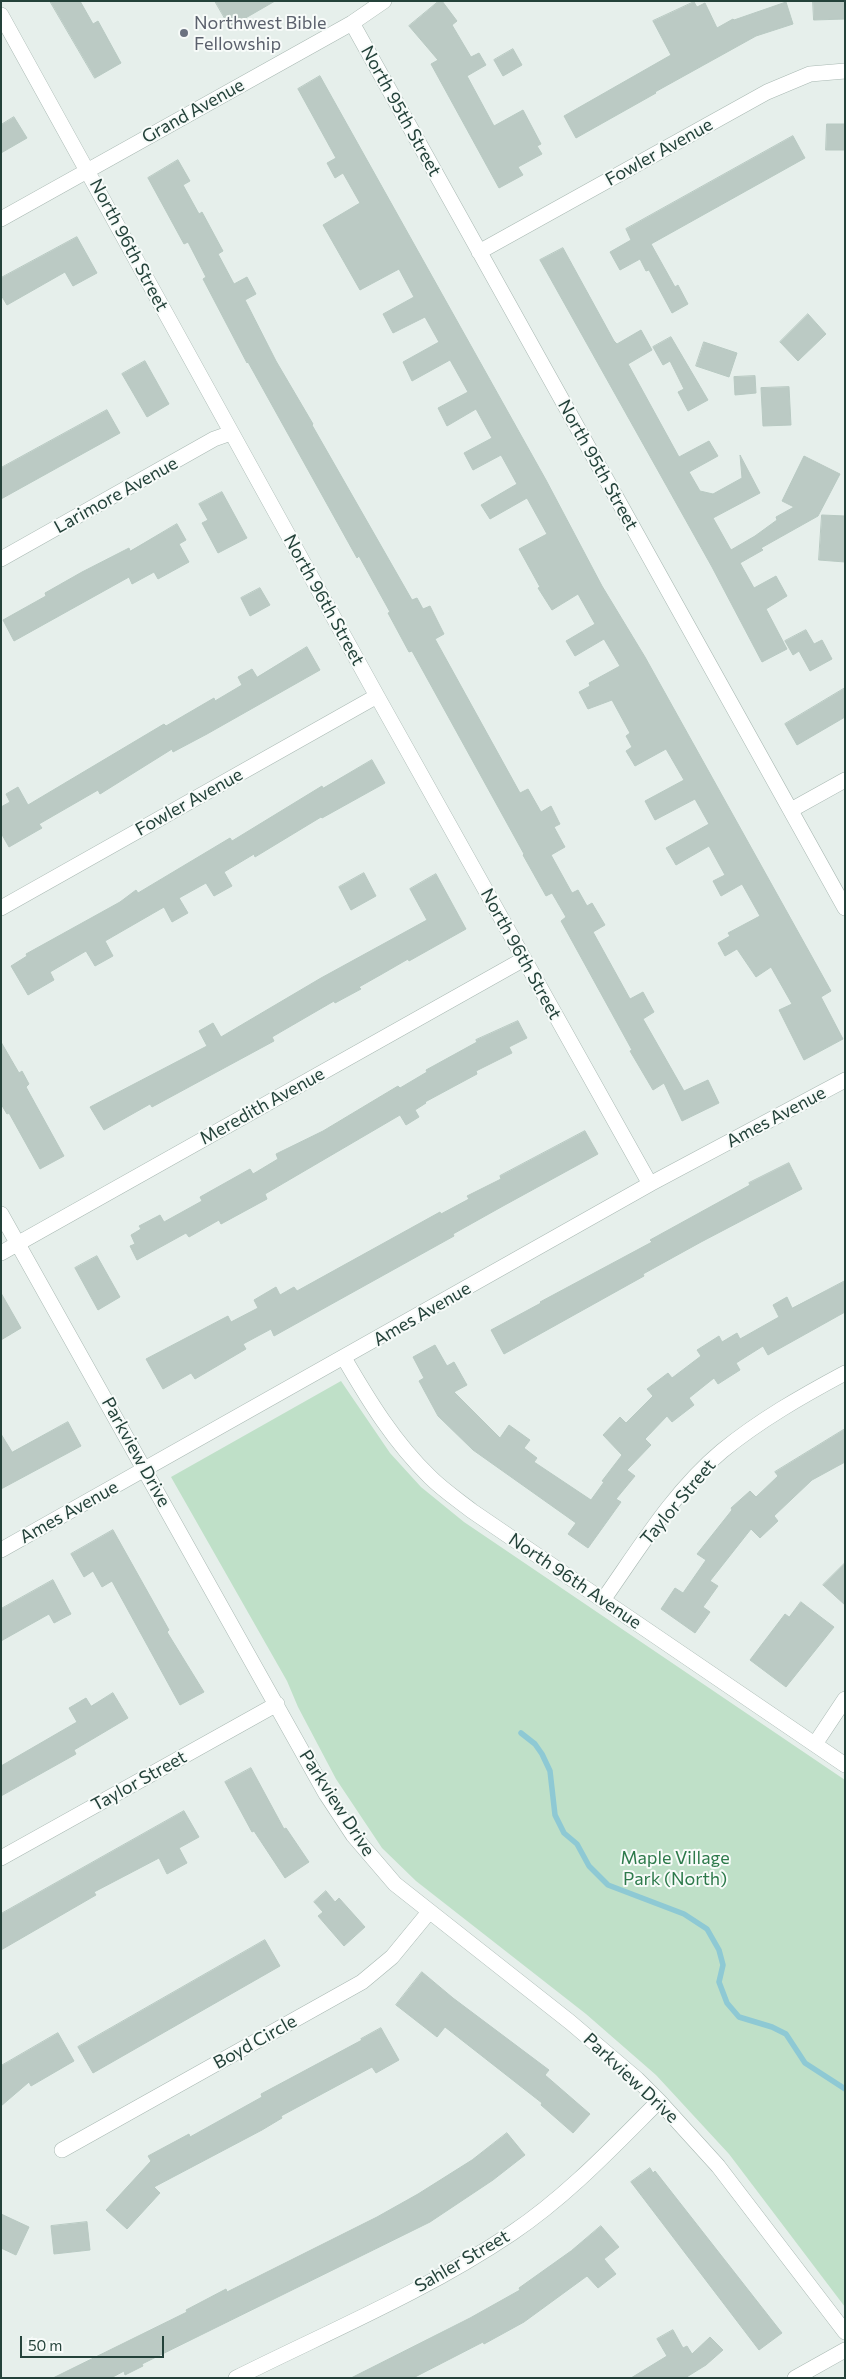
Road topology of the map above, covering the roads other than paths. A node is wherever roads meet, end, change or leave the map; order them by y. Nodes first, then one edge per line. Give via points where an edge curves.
1 (384, 1) edge
2 (1, 15) edge
3 (352, 23) junction
4 (845, 71) edge
5 (88, 169) junction
6 (1, 219) edge
7 (479, 252) junction
8 (231, 433) junction
9 (1, 560) edge
10 (377, 696) junction
11 (845, 780) edge
12 (791, 810) junction
13 (1, 908) edge
14 (845, 908) edge
15 (524, 959) junction
16 (845, 1080) edge
17 (650, 1184) junction
18 (1, 1214) edge
19 (18, 1244) junction
20 (1, 1253) edge
21 (344, 1358) junction
22 (845, 1373) edge
23 (145, 1469) junction
24 (1, 1550) edge
25 (603, 1600) junction
26 (845, 1699) edge
27 (277, 1704) junction
28 (815, 1744) junction
29 (845, 1764) edge
30 (1, 1858) edge
31 (429, 1912) junction
32 (659, 2101) junction
33 (62, 2150) dead end
34 (845, 2332) edge
35 (845, 2350) edge
36 (236, 2378) edge
37 (795, 2378) edge

1 - 3 street, Grand Avenue
2 - 5 street, North 96th Street
3 - 5 street, Grand Avenue
3 - 7 street, North 95th Street
4 - 7 street, Fowler Avenue via 810,74 767,92
5 - 6 street, Grand Avenue
5 - 8 street, North 96th Street
7 - 12 street, North 95th Street
8 - 9 street, Larimore Avenue via 214,439
8 - 10 street, North 96th Street
10 - 13 street, Fowler Avenue
10 - 15 street, North 96th Street
11 - 12 street
12 - 14 street, North 95th Street
15 - 17 street, North 96th Street
15 - 19 street, Meredith Avenue
16 - 17 street, Ames Avenue
17 - 21 street, Ames Avenue
18 - 19 street, Parkview Drive
19 - 20 street, Meredith Avenue
19 - 23 street, Parkview Drive
21 - 23 street, Ames Avenue
21 - 25 street, North 96th Avenue via 387,1427 432,1479 472,1512
22 - 25 street, Taylor Street via 762,1421 721,1452 687,1485
23 - 24 street, Ames Avenue
23 - 27 street, Parkview Drive
25 - 28 street, North 96th Avenue
26 - 28 street
27 - 30 street, Taylor Street
27 - 31 street, Parkview Drive via 326,1794 353,1835 395,1884
28 - 29 street, North 96th Avenue
31 - 32 street, Parkview Drive via 570,2022
31 - 33 street, Boyd Circle via 392,1956 362,1982
32 - 34 street, Parkview Drive via 718,2166
32 - 36 street, Sahler Street via 562,2195 512,2233 413,2290
35 - 37 street

